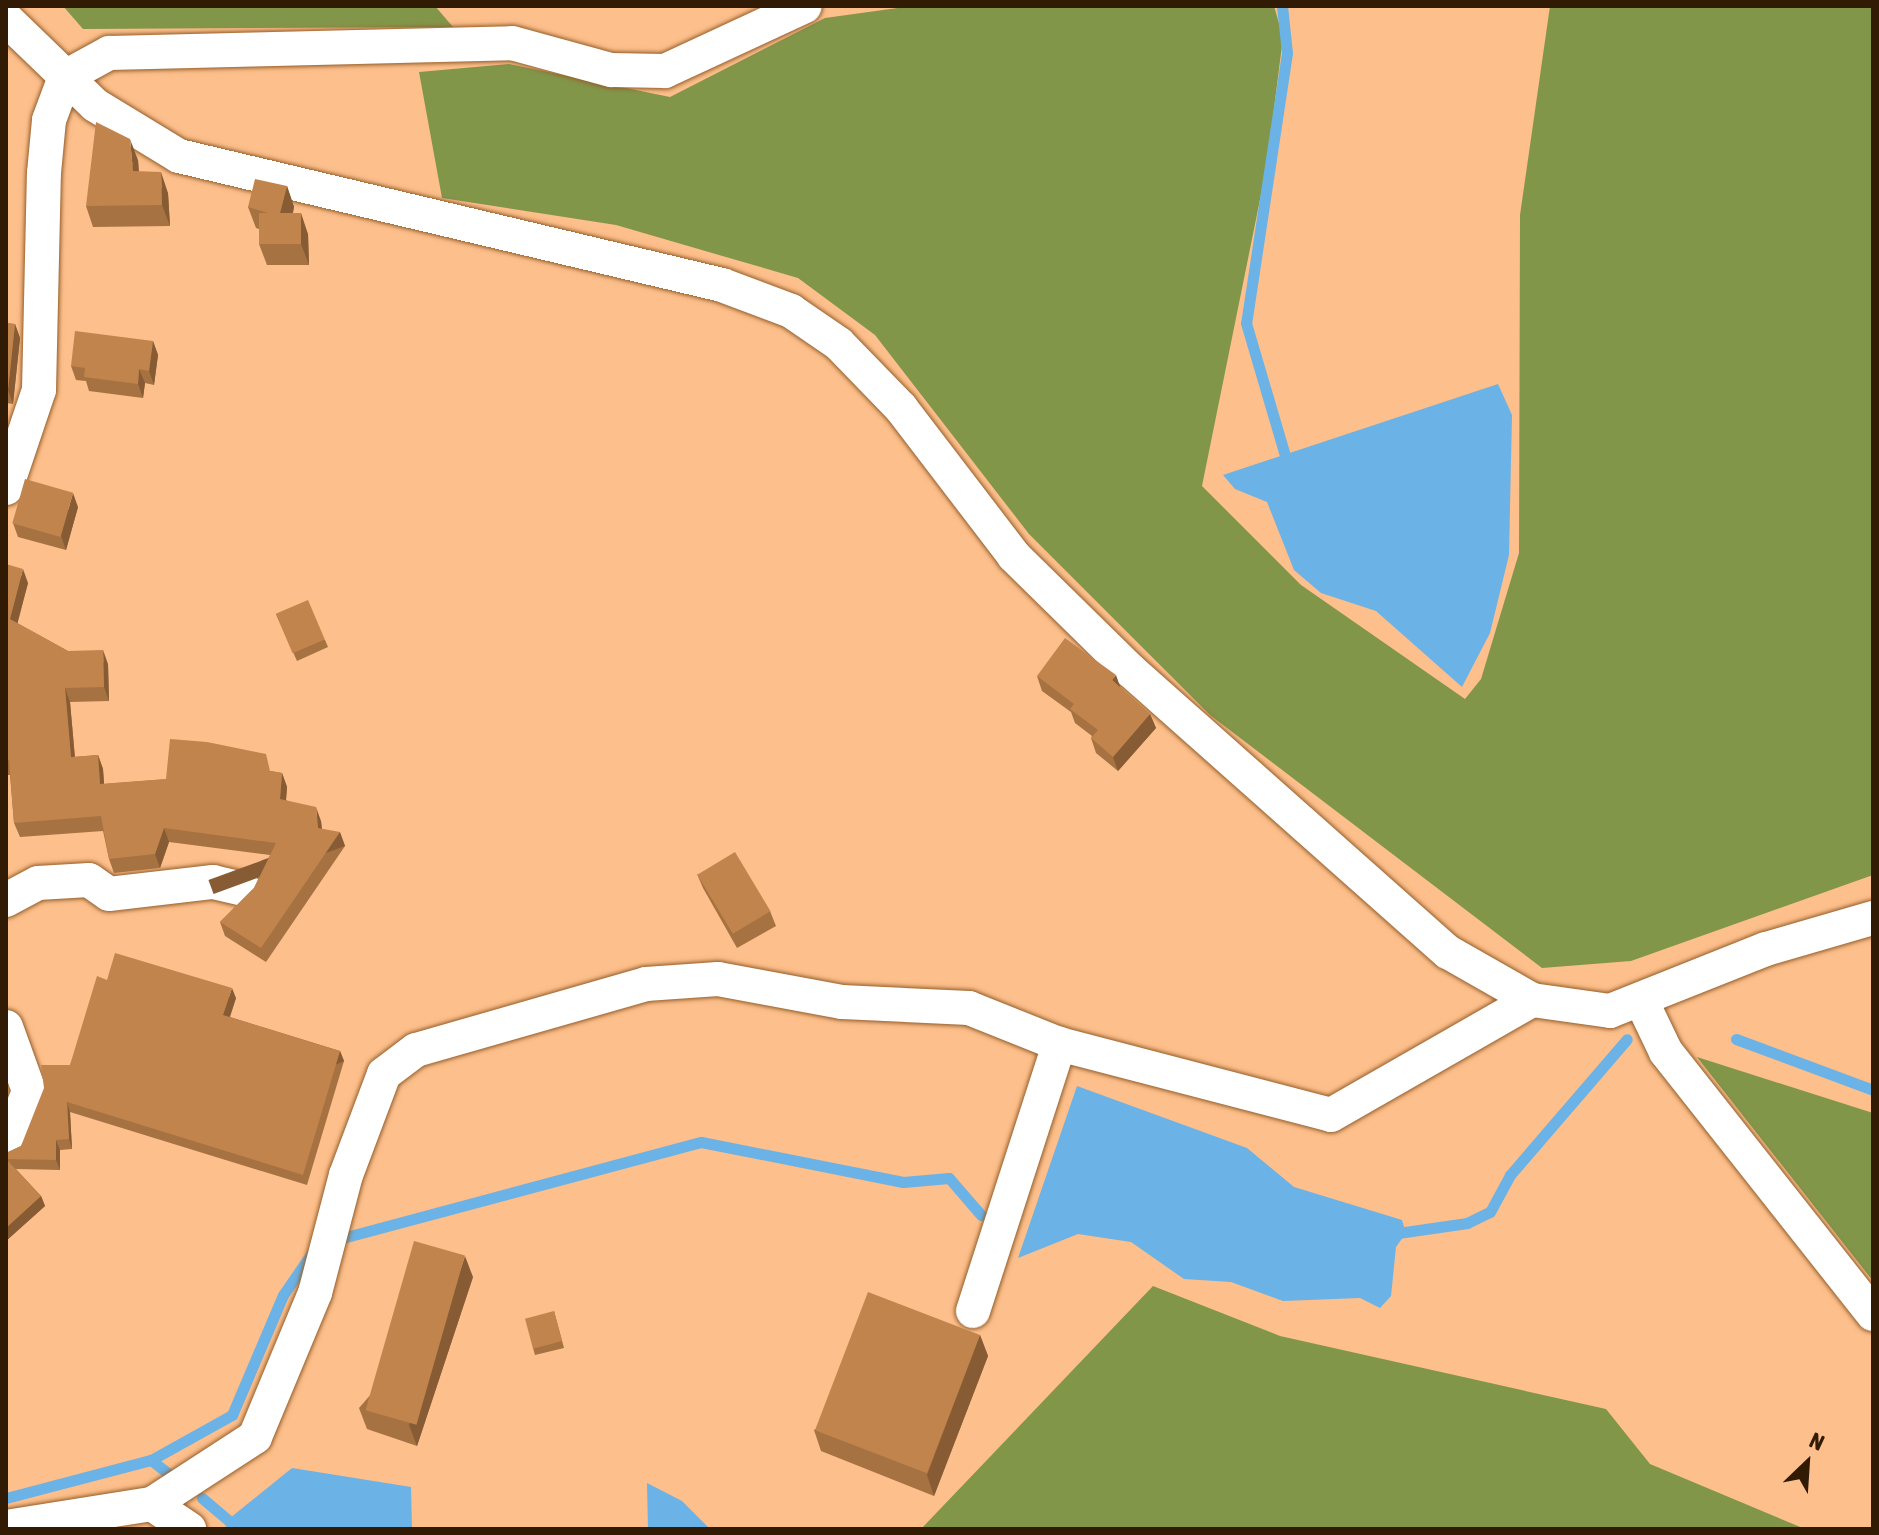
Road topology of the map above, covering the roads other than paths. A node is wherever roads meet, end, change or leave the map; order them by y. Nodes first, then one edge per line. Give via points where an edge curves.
1 (805, 6) edge
2 (6, 19) edge
3 (65, 77) junction
4 (6, 488) edge
5 (244, 889) dead end
6 (6, 900) edge
7 (1873, 918) edge
8 (1532, 1000) junction
9 (1642, 1002) junction
10 (6, 1027) edge
11 (1059, 1044) junction
12 (6, 1149) edge
13 (973, 1311) dead end
14 (1873, 1314) edge
15 (152, 1504) junction
16 (6, 1527) edge
17 (189, 1529) edge

1 - 3 street via 665,71 611,70 512,43 109,53
2 - 3 street
3 - 4 street via 49,120 44,173 39,390
3 - 8 street via 95,105 179,156 722,285 791,311 839,344 901,408 1014,556 1130,670 1448,952
5 - 6 street via 213,882 109,894 89,880 38,883
7 - 9 street via 1766,949
8 - 9 street via 1584,1011
8 - 11 street via 1331,1115
9 - 14 street via 1666,1052
10 - 12 street via 29,1091
11 - 13 street
11 - 15 street via 969,1008 842,1002 718,979 646,984 488,1027 396,1061 362,1132 276,1400 255,1437
15 - 16 street
15 - 17 street

